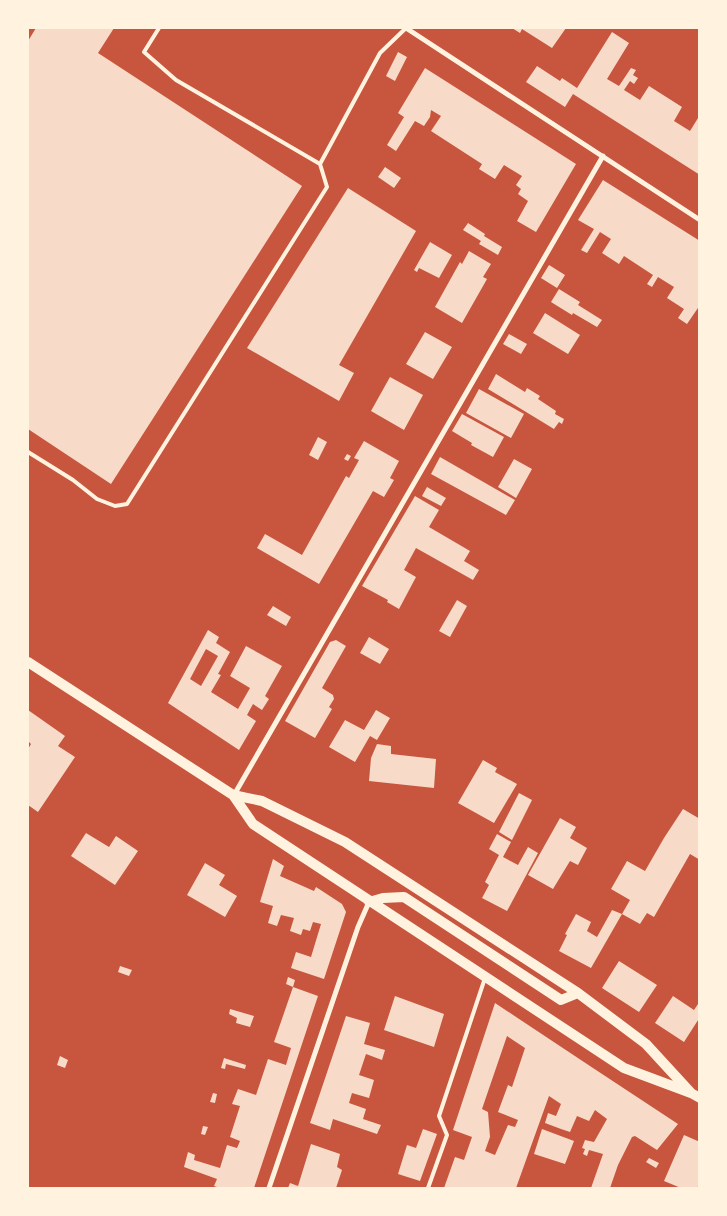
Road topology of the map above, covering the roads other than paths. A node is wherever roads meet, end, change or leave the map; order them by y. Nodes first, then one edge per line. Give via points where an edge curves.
1 (159, 28) edge
2 (406, 28) edge
3 (603, 156) junction
4 (320, 164) junction
5 (700, 220) edge
6 (28, 452) edge
7 (28, 662) edge
8 (233, 796) junction
9 (369, 902) junction
10 (485, 978) junction
11 (578, 993) junction
12 (695, 1095) edge
13 (270, 1188) edge
14 (428, 1188) edge

1 - 4 lane via 144,52 176,80
2 - 3 street
2 - 4 lane via 380,53
3 - 5 street
3 - 8 street
4 - 6 lane via 327,187 127,504 115,506 97,498
7 - 8 main road
8 - 9 main road via 252,824
8 - 11 main road via 262,801 345,842
9 - 10 main road
9 - 11 main road via 404,897 561,1000
9 - 13 street via 358,926
10 - 12 main road via 624,1068
10 - 14 lane via 439,1116 447,1135
11 - 12 main road via 646,1044

